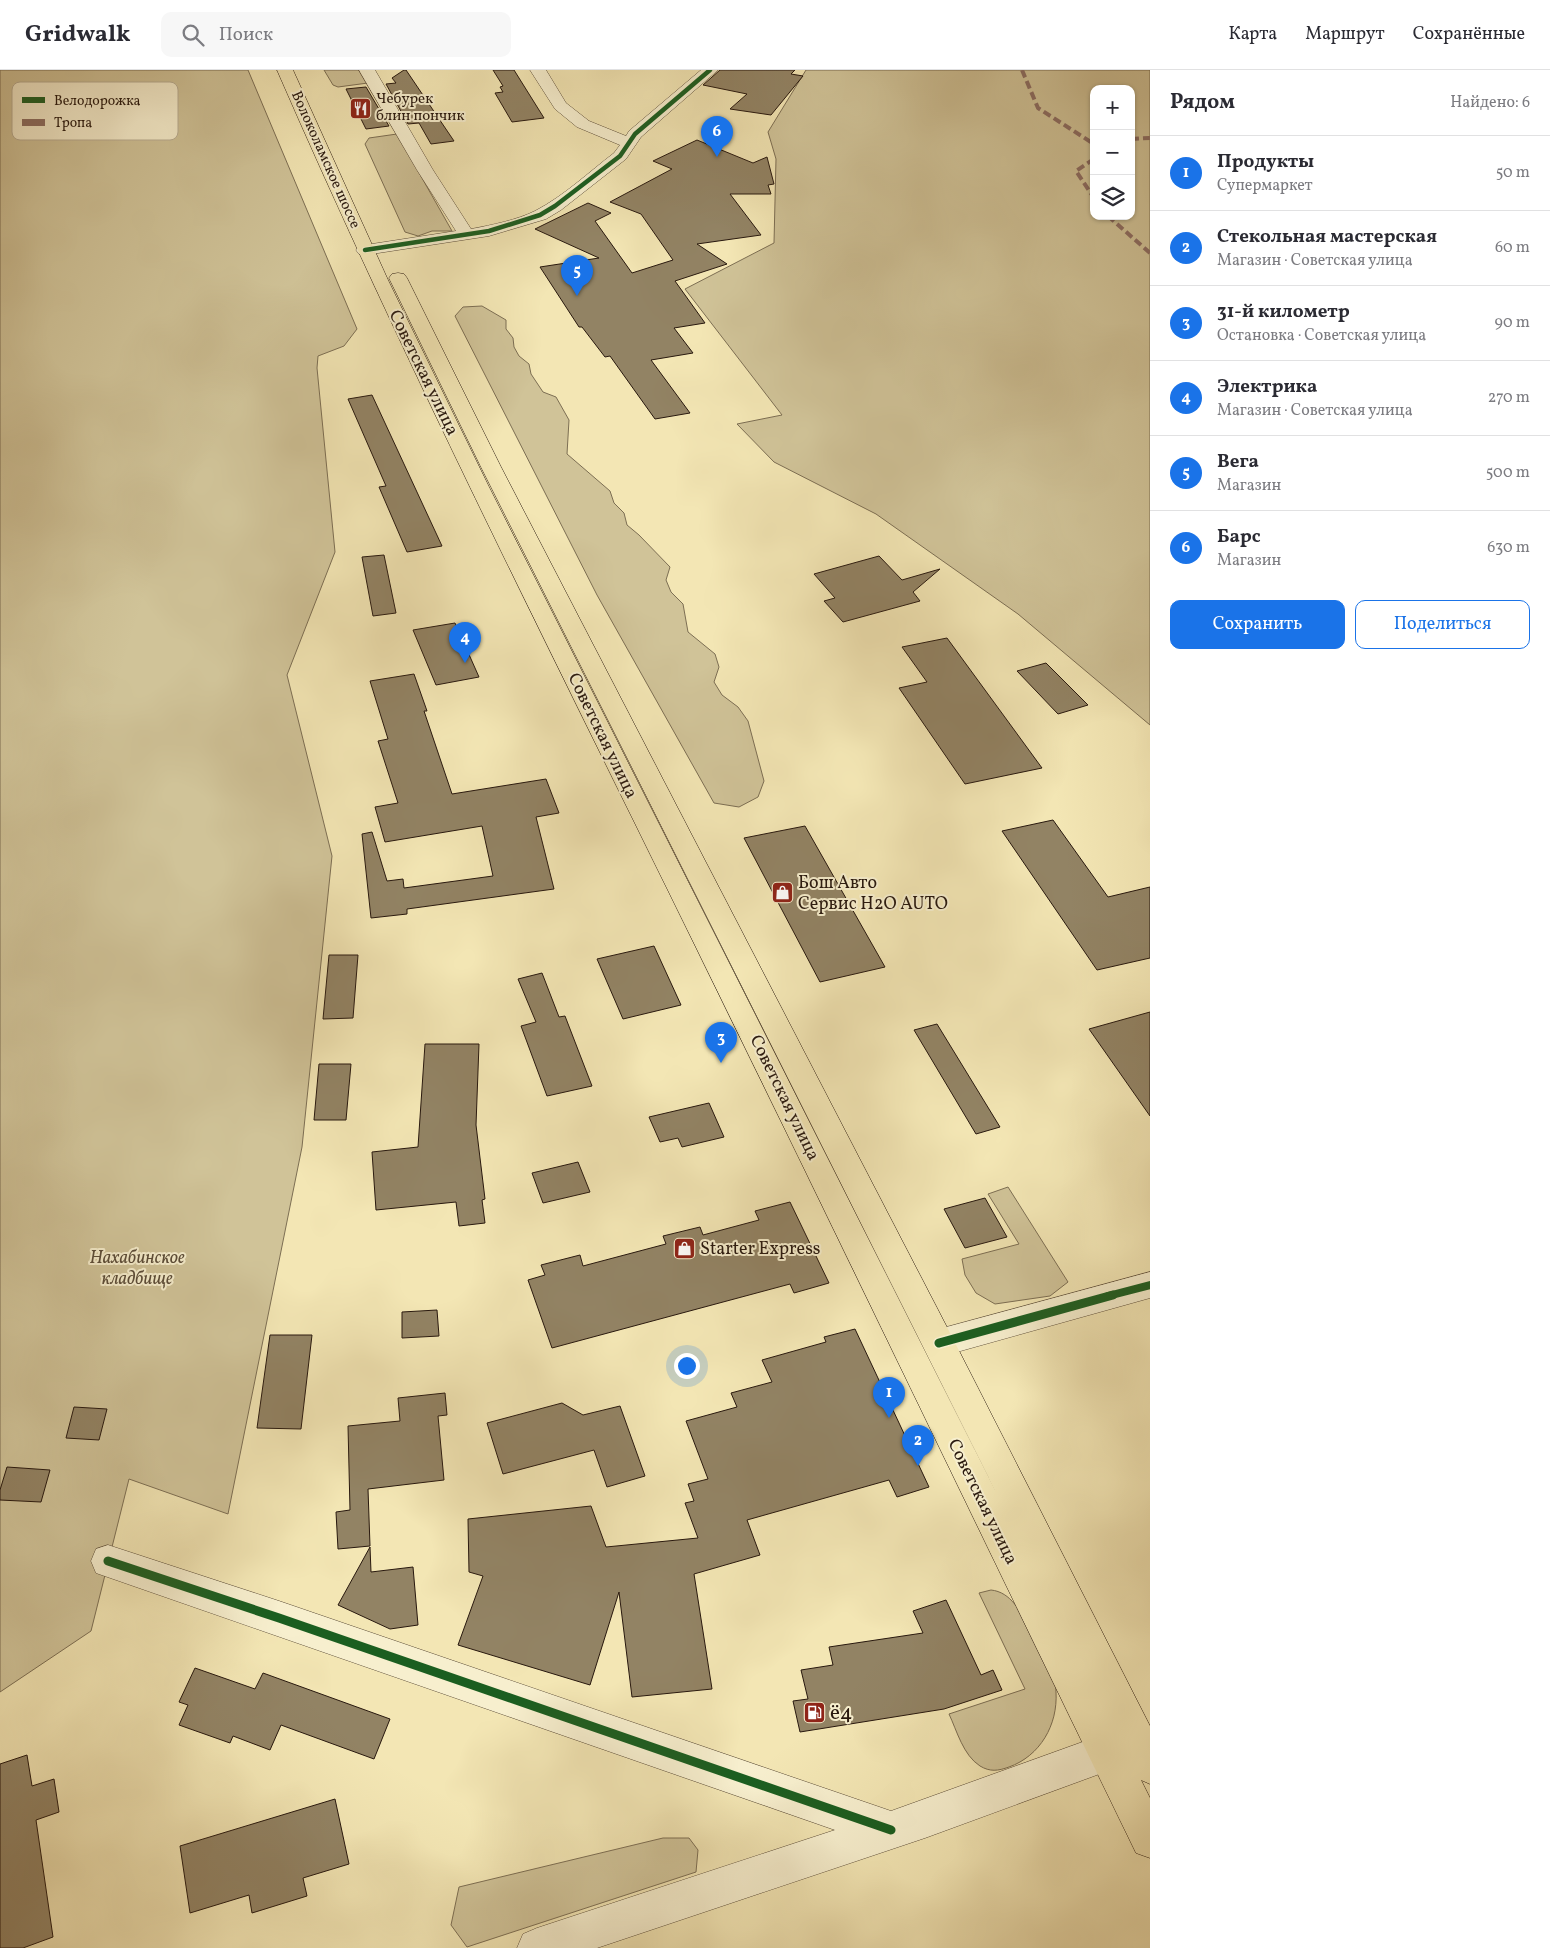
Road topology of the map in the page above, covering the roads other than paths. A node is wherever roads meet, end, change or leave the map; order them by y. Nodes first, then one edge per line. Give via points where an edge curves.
1 (285, 70) edge
2 (301, 70) edge
3 (367, 70) edge
4 (538, 70) edge
5 (710, 70) edge
6 (330, 132) dead end
7 (629, 143) junction
8 (467, 235) junction
9 (375, 243) junction
10 (1150, 1285) edge
11 (939, 1343) junction
12 (108, 1561) dead end
13 (1132, 1753) edge
14 (891, 1830) junction
15 (1150, 1839) edge
16 (537, 1948) edge

1 - 9 main road, Волоколамское шоссе
2 - 6 main road, Волоколамское шоссе
3 - 8 street
4 - 7 street via 560,106 583,124
5 - 7 street via 635,134
7 - 8 street via 620,156 540,215
8 - 9 street
9 - 11 main road, Советская улица
9 - 13 main road, Советская улица via 442,414 744,1019
10 - 11 street
11 - 13 main road, Советская улица
12 - 14 street
13 - 14 street
13 - 15 main road, Советская улица
14 - 16 street

